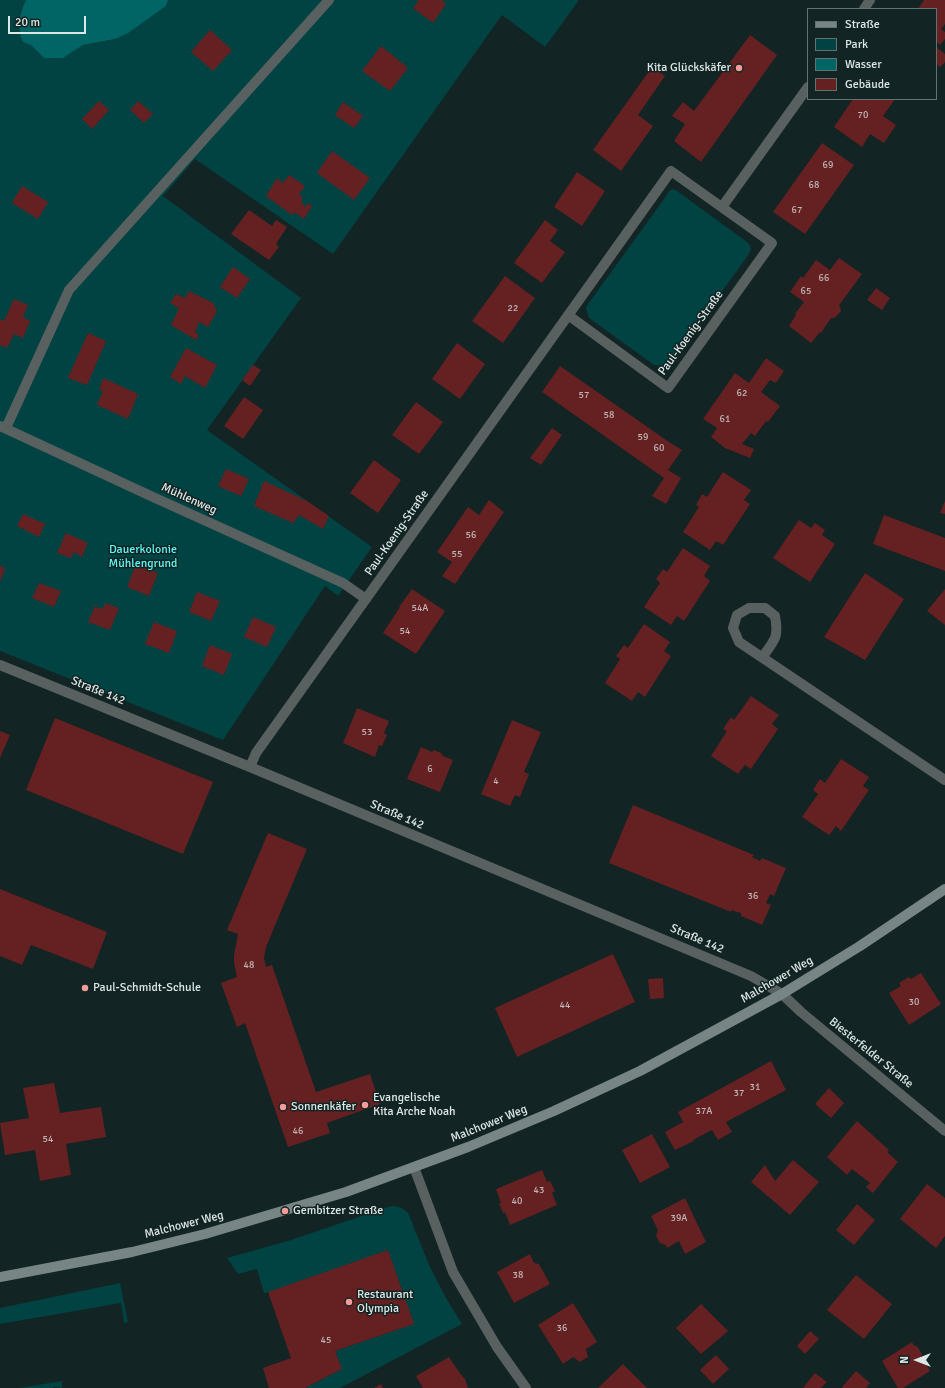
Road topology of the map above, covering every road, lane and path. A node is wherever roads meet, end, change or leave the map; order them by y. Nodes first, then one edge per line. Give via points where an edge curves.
1 (329, 0) edge
2 (807, 88) edge
3 (722, 207) junction
4 (568, 315) junction
5 (3, 427) edge
6 (366, 599) junction
7 (763, 656) junction
8 (0, 665) edge
9 (250, 768) junction
10 (945, 780) edge
11 (945, 889) edge
12 (782, 994) junction
13 (945, 1131) edge
14 (414, 1167) junction
15 (0, 1277) edge
16 (526, 1388) edge

1 - 5 street via 69,290
2 - 3 street
3 - 4 street, Paul-Koenig-Straße via 671,171
3 - 4 street, Paul-Koenig-Straße via 772,243 668,388
4 - 6 street, Paul-Koenig-Straße
5 - 6 street, Mühlenweg via 343,583
6 - 9 street, Paul-Koenig-Straße via 256,754
7 - 7 street via 739,642 733,628 737,615 749,608 765,608 775,616 775,636
7 - 10 street
8 - 9 street, Straße 142
9 - 12 street, Straße 142 via 738,970
11 - 12 street, Malchower Weg
12 - 13 street, Biesterfelder Straße
12 - 14 street, Malchower Weg via 640,1072 530,1121
14 - 15 street, Malchower Weg via 319,1200 206,1234 132,1252
14 - 16 street via 453,1272 497,1347

